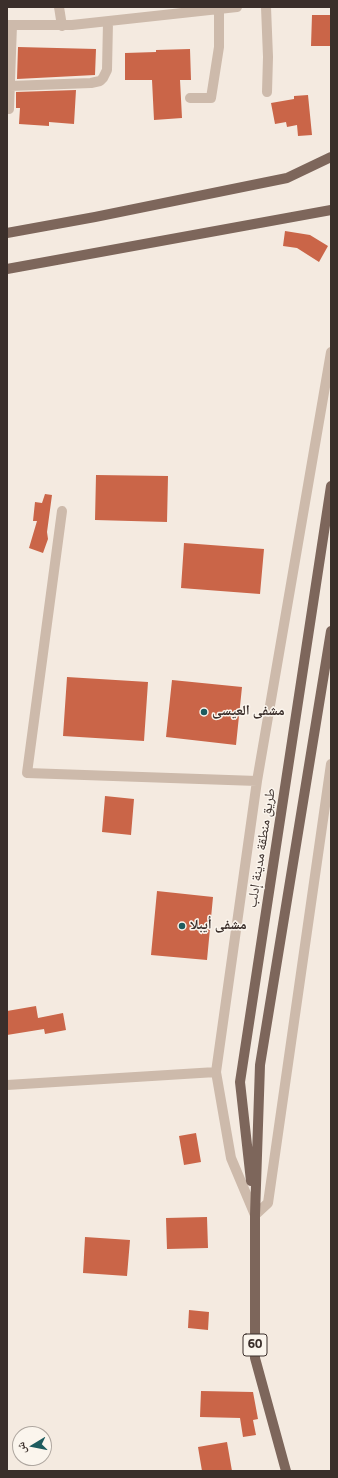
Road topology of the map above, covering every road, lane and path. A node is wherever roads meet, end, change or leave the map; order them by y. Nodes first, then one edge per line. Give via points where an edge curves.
1 (59, 7) edge
2 (237, 7) edge
3 (266, 7) edge
4 (219, 10) junction
5 (108, 22) junction
6 (10, 25) edge
7 (62, 26) junction
8 (10, 86) junction
9 (267, 92) dead end
10 (190, 98) dead end
11 (8, 109) dead end
12 (331, 157) edge
13 (331, 210) edge
14 (7, 233) edge
15 (7, 268) edge
16 (331, 352) edge
17 (331, 486) edge
18 (62, 511) dead end
19 (331, 631) edge
20 (331, 764) edge
21 (257, 780) junction
22 (216, 1072) junction
23 (7, 1085) edge
24 (255, 1215) junction
25 (286, 1471) edge

1 - 7 street
2 - 4 street
3 - 9 street
4 - 5 street
4 - 10 street via 219,47 211,98
5 - 7 street
5 - 8 street via 108,70 100,81
6 - 7 street
6 - 8 street
8 - 11 street
12 - 14 main road via 287,178
13 - 15 main road
16 - 21 street
17 - 24 main road, طريق منطقة مدينة إدلب via 240,1082
18 - 21 street via 27,773
19 - 24 main road, طريق منطقة مدينة إدلب via 260,1065
20 - 24 street via 268,1203
21 - 22 street
22 - 23 street
22 - 24 street via 231,1158
24 - 25 main road, طريق منطقة مدينة إدلب / 60 via 255,1358

